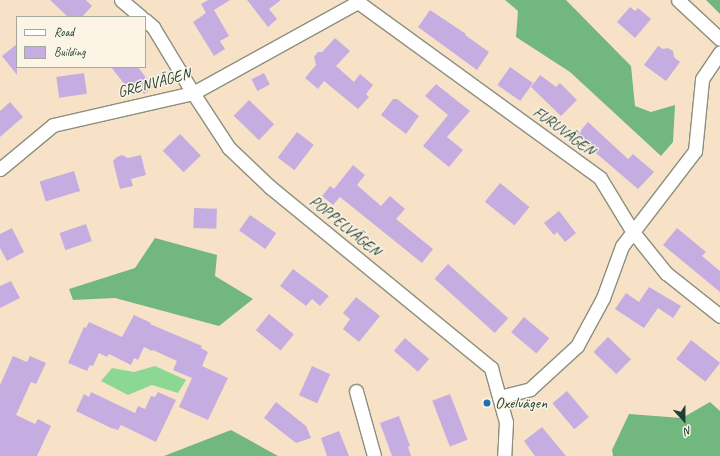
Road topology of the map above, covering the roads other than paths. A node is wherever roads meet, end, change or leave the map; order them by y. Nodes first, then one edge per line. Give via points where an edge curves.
1 (121, 0) edge
2 (678, 0) edge
3 (358, 1) edge
4 (140, 16) edge
5 (146, 21) edge
6 (720, 38) edge
7 (720, 52) edge
8 (193, 93) junction
9 (0, 169) edge
10 (633, 232) junction
11 (720, 316) edge
12 (356, 391) dead end
13 (499, 396) junction
14 (374, 456) edge
15 (504, 456) edge

1 - 4 street
2 - 6 street
3 - 8 street, GRENVÄGEN
3 - 10 street, FURUVÄGEN via 600,178
5 - 8 street, POPPELVÄGEN via 153,27
7 - 10 street via 702,79 695,151
8 - 9 street, GRENVÄGEN via 53,125
8 - 13 street, POPPELVÄGEN via 229,148 270,187 491,368
10 - 11 street, FURUVÄGEN via 666,273
10 - 13 street via 622,246 603,298 577,346 530,389
12 - 14 street
13 - 15 street, POPPELVÄGEN via 506,422

